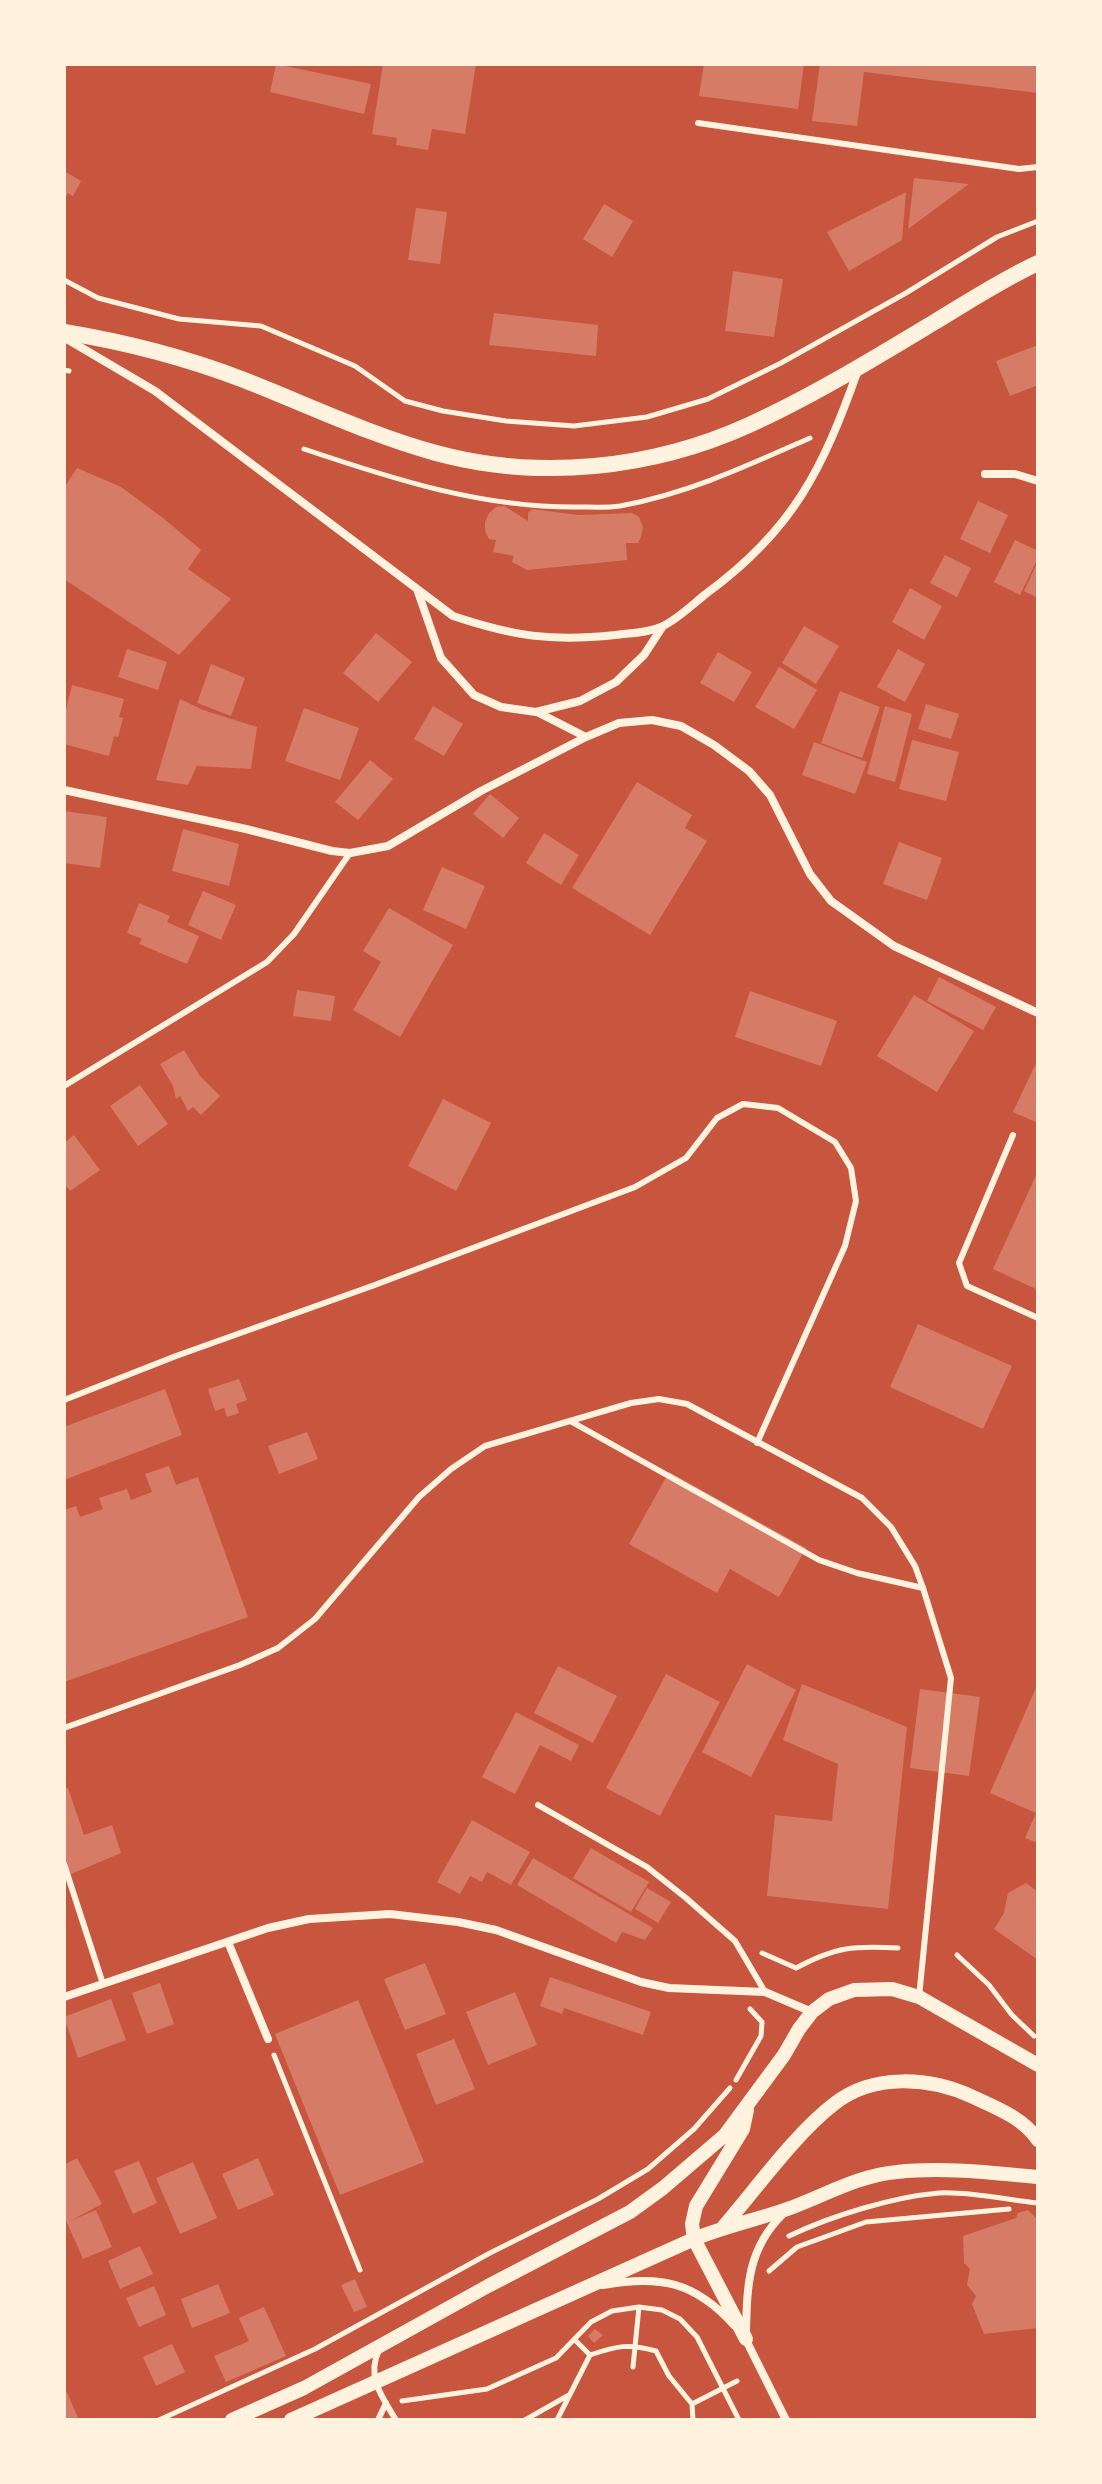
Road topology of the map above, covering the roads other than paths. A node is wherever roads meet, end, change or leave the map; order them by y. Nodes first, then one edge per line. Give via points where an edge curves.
1 (698, 123) dead end
2 (1038, 167) edge
3 (1038, 263) edge
4 (64, 335) edge
5 (860, 366) junction
6 (985, 474) dead end
7 (1038, 481) edge
8 (418, 591) junction
9 (663, 626) junction
10 (536, 712) junction
11 (586, 737) junction
12 (64, 790) edge
13 (350, 853) junction
14 (1038, 1013) edge
15 (64, 1086) edge
16 (1013, 1135) dead end
17 (1038, 1318) edge
18 (64, 1400) edge
19 (572, 1422) junction
20 (757, 1443) junction
21 (923, 1588) junction
22 (64, 1728) edge
23 (538, 1805) dead end
24 (64, 1864) edge
25 (228, 1942) junction
26 (103, 1984) junction
27 (765, 1992) junction
28 (64, 1997) edge
29 (919, 1997) junction
30 (812, 2012) junction
31 (268, 2039) road end
32 (1038, 2065) edge
33 (748, 2105) junction
34 (1038, 2140) edge
35 (1038, 2177) edge
36 (790, 2208) junction
37 (724, 2227) junction
38 (694, 2239) junction
39 (581, 2289) junction
40 (746, 2339) junction
41 (381, 2345) junction
42 (374, 2382) junction
43 (386, 2403) junction
44 (232, 2420) edge
45 (291, 2420) edge
46 (378, 2420) edge
47 (396, 2420) edge
48 (786, 2420) edge

1 - 2 lane via 1019,169
3 - 5 main road
4 - 5 main road via 107,339 241,379 436,452 489,465 550,469 610,465 687,448 749,425
4 - 8 street via 155,391
5 - 9 street via 817,472 785,522 750,559
6 - 7 street
8 - 9 street via 453,616 543,638
8 - 10 street via 441,658 474,695 501,707
9 - 10 street via 644,655 616,682 580,701
10 - 11 street
11 - 13 street via 388,846
11 - 14 street via 619,723 652,720 681,726 714,745 770,795 810,874 831,901 894,946
12 - 13 street
13 - 15 lane via 294,934 267,962
16 - 17 lane via 959,1263 967,1286
18 - 20 lane via 635,1187 686,1158 717,1118 743,1104 778,1108 835,1142 851,1168 856,1201 845,1246
19 - 20 lane via 659,1399 687,1404
19 - 21 lane via 819,1560
19 - 22 lane via 485,1446 451,1469 419,1497 315,1619 278,1648
20 - 21 lane via 862,1498 891,1527
21 - 29 lane via 951,1678
23 - 27 lane via 647,1867 686,1898 735,1941
24 - 26 lane
25 - 26 street
25 - 27 street via 309,1919 424,1917 496,1930 641,1982
25 - 31 street
26 - 28 street
27 - 30 street
29 - 30 street via 892,1989 854,1990
29 - 32 street
30 - 33 street
33 - 38 street via 743,2129 696,2206
33 - 41 street via 725,2135 630,2212
34 - 37 street via 1011,2115 964,2093 913,2080 872,2085 835,2102
35 - 36 street via 895,2172 849,2183
36 - 37 street
36 - 40 street via 758,2245 750,2273
37 - 38 street
38 - 39 street
38 - 40 street
39 - 40 street via 628,2281 664,2281 690,2288 715,2304
39 - 42 street
40 - 48 street
41 - 42 lane via 374,2359
41 - 44 street
42 - 43 lane
42 - 45 street
43 - 46 lane
43 - 47 lane

